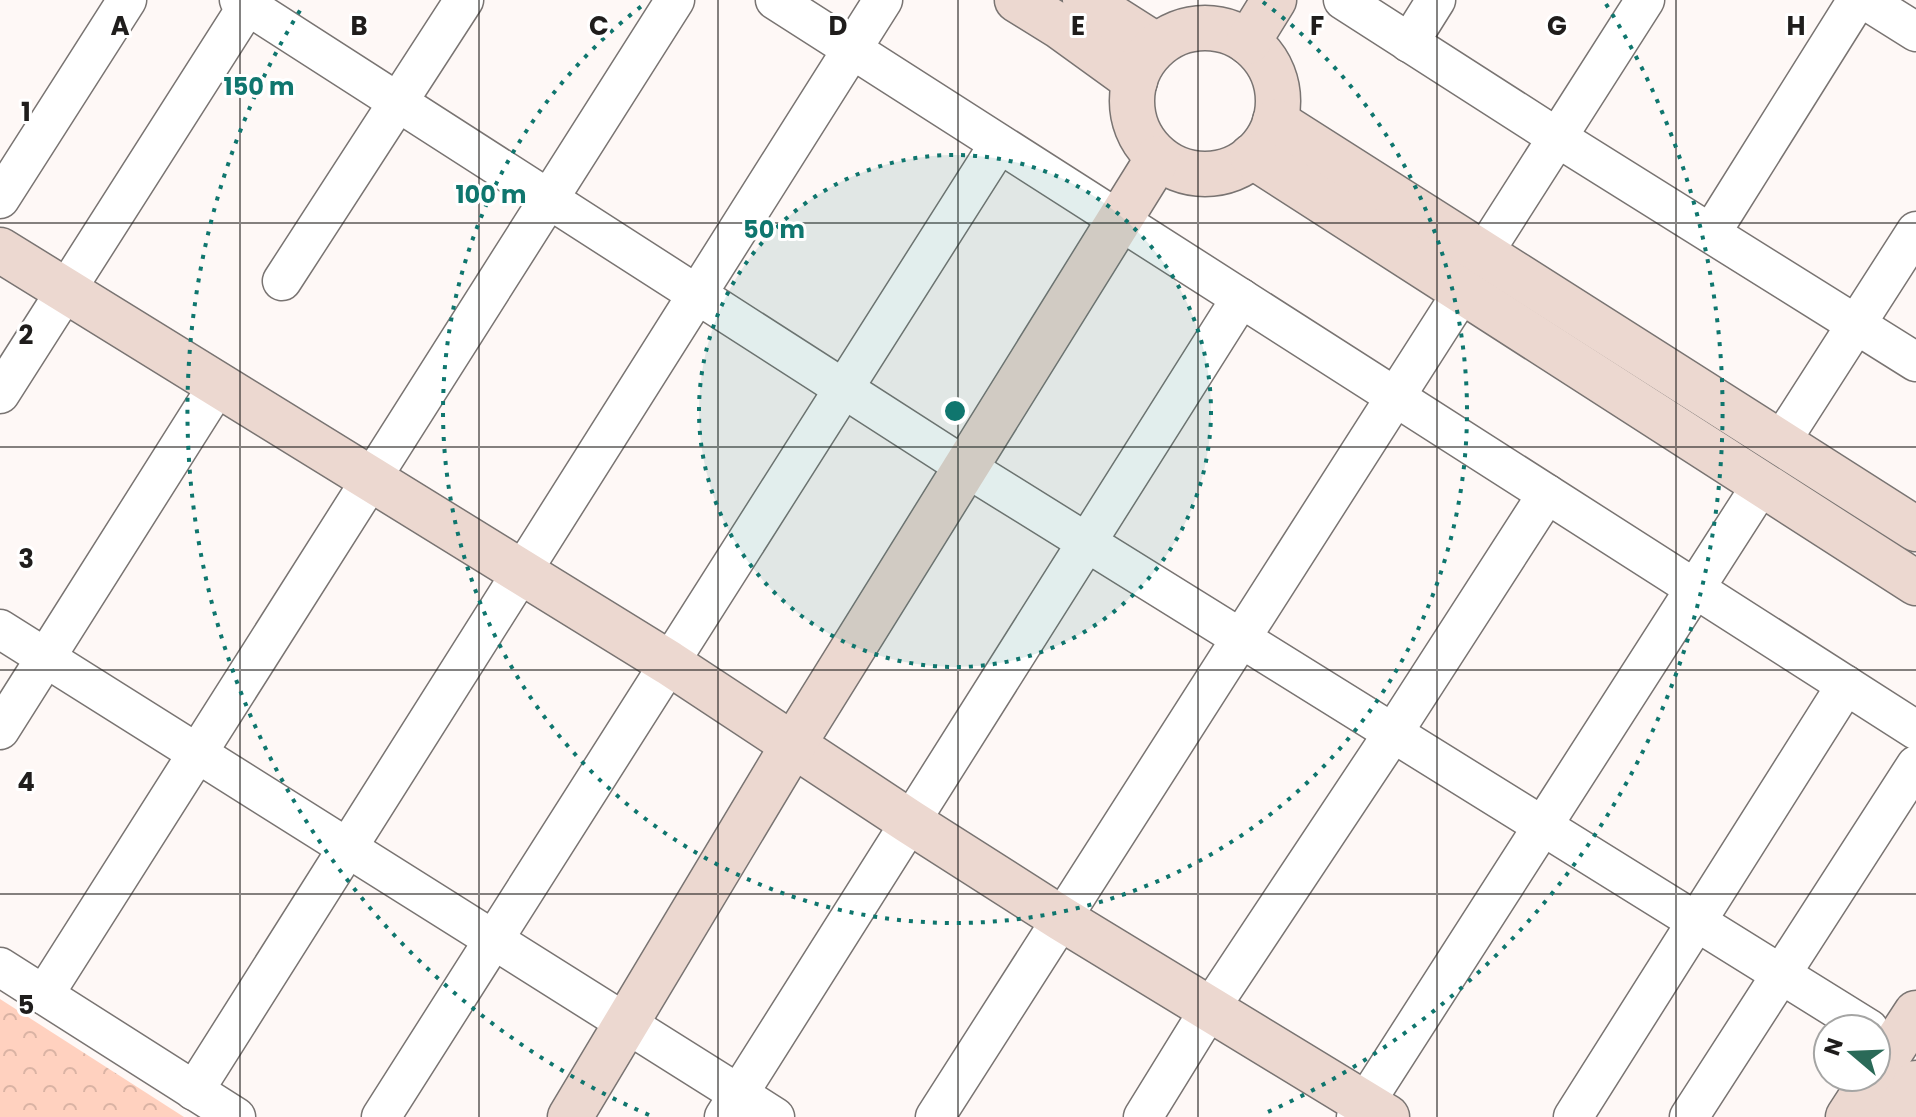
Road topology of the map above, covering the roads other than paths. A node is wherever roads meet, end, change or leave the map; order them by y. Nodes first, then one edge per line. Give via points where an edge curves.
1 (127, 0) edge
2 (464, 0) edge
3 (675, 0) edge
4 (775, 0) edge
5 (883, 0) edge
6 (1017, 0) edge
7 (1085, 0) edge
8 (1274, 0) edge
9 (1343, 0) edge
10 (1436, 0) edge
11 (1645, 0) edge
12 (1857, 0) edge
13 (1865, 0) edge
14 (246, 2) edge
15 (1916, 32) edge
16 (1248, 42) junction
17 (1409, 43) junction
18 (852, 49) junction
19 (1145, 63) junction
20 (397, 102) junction
21 (1263, 138) junction
22 (1558, 138) junction
23 (999, 144) junction
24 (1158, 158) junction
25 (0, 199) edge
26 (548, 199) junction
27 (1120, 221) junction
28 (1916, 231) edge
29 (1711, 233) junction
30 (0, 250) edge
31 (1483, 254) junction
32 (282, 281) dead end
33 (66, 291) junction
34 (1463, 291) junction
35 (697, 295) junction
36 (1241, 298) junction
37 (1856, 324) junction
38 (1916, 362) edge
39 (218, 385) junction
40 (844, 388) junction
41 (0, 394) edge
42 (1395, 397) junction
43 (1780, 443) junction
44 (967, 468) junction
45 (371, 479) junction
46 (1762, 484) junction
47 (1547, 494) junction
48 (1916, 529) edge
49 (1087, 542) junction
50 (521, 572) junction
51 (1916, 583) edge
52 (1695, 588) junction
53 (0, 629) edge
54 (1241, 638) junction
55 (45, 657) junction
56 (669, 663) junction
57 (1846, 685) junction
58 (0, 730) edge
59 (1916, 730) edge
60 (1393, 733) junction
61 (793, 745) junction
62 (197, 753) junction
63 (1916, 765) edge
64 (910, 822) junction
65 (1543, 826) junction
66 (347, 847) junction
67 (1062, 919) junction
68 (1696, 922) junction
69 (494, 940) junction
70 (0, 967) edge
71 (1781, 975) junction
72 (44, 995) junction
73 (1209, 1010) junction
74 (1837, 1013) edge
75 (627, 1024) junction
76 (1916, 1083) edge
77 (194, 1091) junction
78 (1860, 1093) edge
79 (732, 1106) edge
80 (1369, 1112) edge
81 (236, 1117) edge
82 (381, 1117) edge
83 (570, 1117) edge
84 (775, 1117) edge
85 (935, 1117) edge
86 (1143, 1117) edge
87 (1573, 1117) edge
88 (1689, 1117) edge
89 (1848, 1117) edge
90 (1895, 1117) edge

1 - 25 street
2 - 20 street
3 - 26 street
4 - 18 street
5 - 18 street
6 - 19 street via 1059,26
7 - 19 street
8 - 16 street
9 - 17 street
10 - 17 street
11 - 22 street
12 - 29 street
13 - 15 street
14 - 20 street
14 - 33 street
16 - 19 street via 1221,29 1198,27 1175,33
16 - 21 street via 1272,72 1278,95
17 - 22 street
18 - 23 street
18 - 35 street
19 - 24 street via 1132,89 1133,115 1142,139
20 - 26 street
20 - 32 street
21 - 24 street via 1231,169 1206,174 1181,170
21 - 31 street
21 - 34 street
22 - 29 street
22 - 31 street
23 - 27 street
23 - 40 street
24 - 27 street
26 - 35 street
26 - 45 street
27 - 36 street
27 - 44 street
28 - 37 street
29 - 37 street
30 - 33 street
31 - 43 street
33 - 39 street
33 - 41 street
34 - 42 street
34 - 46 street
35 - 40 street
35 - 50 street
36 - 42 street
36 - 49 street
37 - 38 street
37 - 43 street
39 - 45 street
39 - 55 street
40 - 44 street
40 - 56 street
42 - 47 street
42 - 54 street
43 - 48 street
44 - 49 street
44 - 61 street
45 - 50 street
45 - 62 street
46 - 51 street
46 - 52 street
47 - 52 street
47 - 60 street
49 - 54 street
49 - 64 street
50 - 56 street
50 - 66 street
52 - 57 street
52 - 65 street
53 - 55 street
54 - 60 street
54 - 67 street
55 - 58 street
55 - 62 street
56 - 61 street
56 - 69 street
57 - 59 street
57 - 68 street
60 - 65 street
60 - 73 street
61 - 64 street
61 - 75 street
62 - 66 street
62 - 72 street
63 - 71 street
64 - 67 street
64 - 79 street
65 - 68 street
65 - 80 street
66 - 69 street
66 - 77 street
67 - 73 street
67 - 85 street
68 - 71 street
68 - 87 street
69 - 75 street
69 - 82 street
70 - 72 street
71 - 74 street
71 - 88 street
72 - 77 street
73 - 80 street
73 - 86 street
75 - 79 street
75 - 83 street
76 - 90 street
77 - 81 street
78 - 89 street
79 - 84 street

